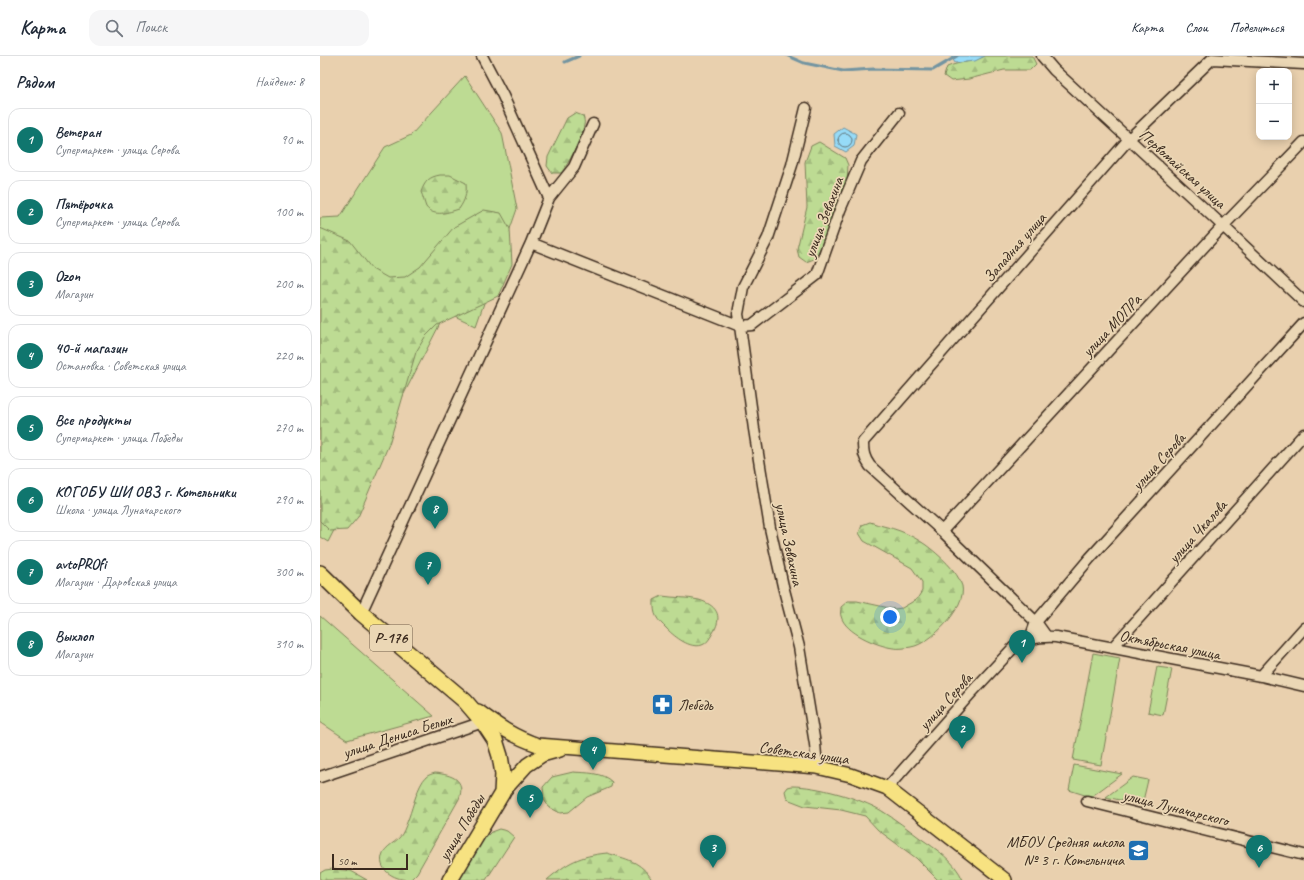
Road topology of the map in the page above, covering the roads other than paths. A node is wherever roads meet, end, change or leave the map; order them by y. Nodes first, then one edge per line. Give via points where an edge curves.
1 (482, 56) edge
2 (1042, 56) edge
3 (1304, 64) edge
4 (806, 108) dead end
5 (898, 112) dead end
6 (593, 124) dead end
7 (1129, 139) junction
8 (1304, 142) edge
9 (549, 198) junction
10 (1223, 226) junction
11 (530, 243) junction
12 (1304, 302) edge
13 (1304, 323) edge
14 (740, 326) junction
15 (1304, 434) edge
16 (942, 531) junction
17 (320, 573) edge
18 (361, 613) junction
19 (1036, 622) junction
20 (1304, 628) edge
21 (1046, 636) junction
22 (1030, 639) junction
23 (1112, 648) junction
24 (1261, 676) junction
25 (1304, 686) edge
26 (465, 701) junction
27 (483, 722) junction
28 (565, 748) junction
29 (527, 765) joint
30 (817, 767) junction
31 (320, 777) edge
32 (887, 788) junction
33 (502, 793) junction
34 (1087, 801) dead end
35 (1304, 855) edge
36 (450, 880) edge
37 (1005, 880) edge

1 - 9 street
2 - 7 street, Первомайская улица
3 - 7 street, Западная улица via 1212,59
4 - 14 street, улица Зевахина via 792,166 768,238 743,287 738,314
5 - 14 street, улица Зевахина via 862,161 840,210 817,275 752,324
6 - 9 street via 574,167
7 - 10 street, Первомайская улица
7 - 16 street, Западная улица via 863,442 864,458 870,466
8 - 10 street, улица МОПРа
9 - 11 street
10 - 12 street, Первомайская улица
10 - 16 street, улица МОПРа
11 - 14 street
11 - 18 street
13 - 19 street, улица Серова via 1095,553
14 - 30 street, улица Зевахина via 770,528 802,662 816,744
15 - 23 street, улица Чкалова
16 - 19 street
17 - 18 highway, Р-176
18 - 26 highway, Р-176
19 - 21 street
19 - 22 street
20 - 24 street
21 - 22 street, Октябрьская улица
21 - 23 street, Октябрьская улица
22 - 32 street, улица Серова via 1014,648
23 - 24 street, Октябрьская улица
24 - 25 street, Октябрьская улица
26 - 27 highway, Р-176
26 - 28 main road, Советская улица via 501,729 521,739 538,745
27 - 31 street, улица Дениса Белых
27 - 33 highway, улица Победы / Р-176 via 495,740 500,756 503,774
28 - 29 main road, Советская улица via 542,755
28 - 30 main road, Советская улица
29 - 33 main road, улица Победы
30 - 32 main road, Советская улица
32 - 37 main road, Советская улица
33 - 36 highway, улица Победы / Р-176
34 - 35 street, улица Луначарского

